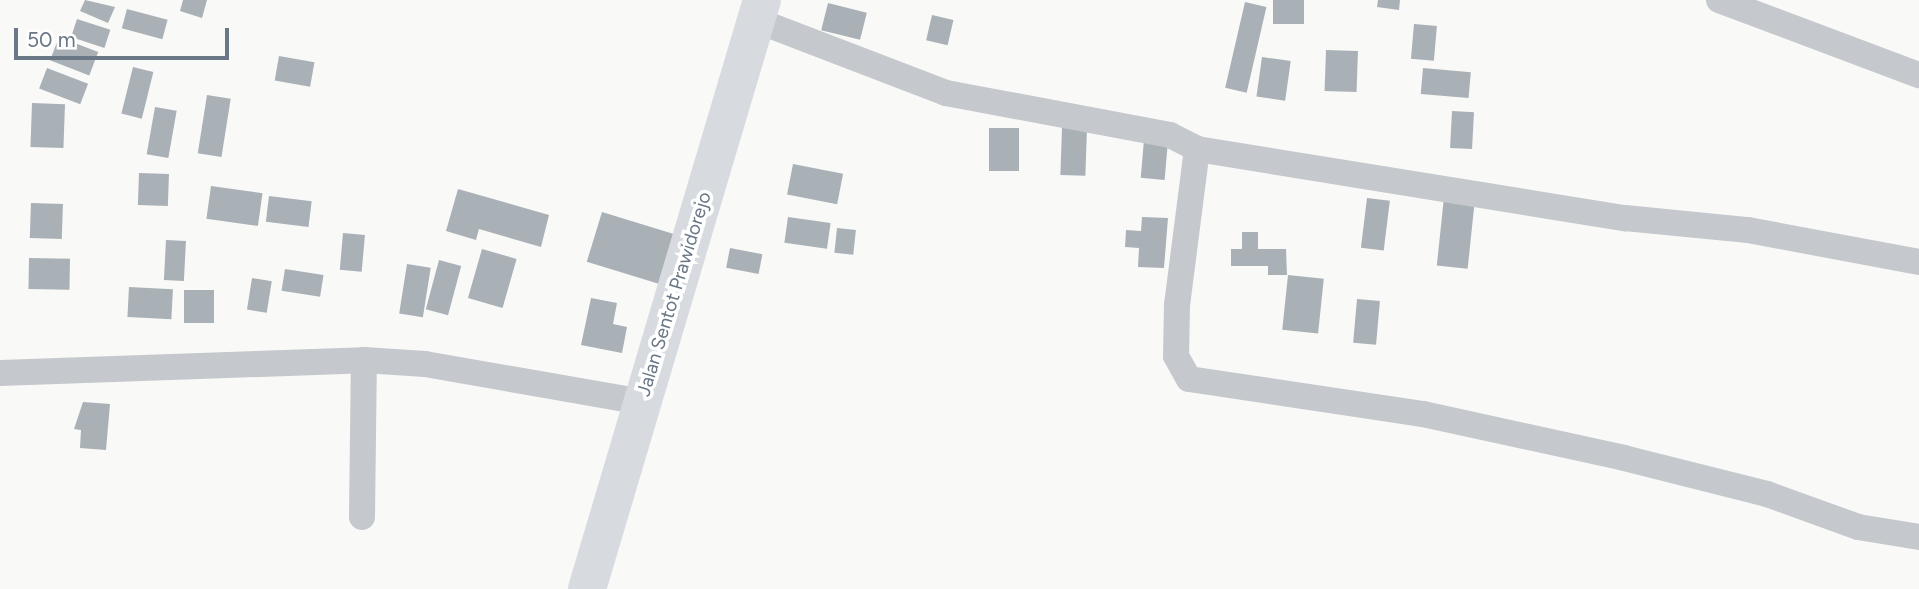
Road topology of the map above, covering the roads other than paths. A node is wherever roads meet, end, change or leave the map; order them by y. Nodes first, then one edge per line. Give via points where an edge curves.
1 (1719, 0) edge
2 (759, 10) edge
3 (1919, 75) edge
4 (1197, 149) junction
5 (1919, 262) edge
6 (364, 360) junction
7 (0, 373) edge
8 (642, 402) junction
9 (362, 517) dead end
10 (1919, 537) edge
11 (587, 589) edge

1 - 3 street
2 - 4 street via 946,93 1170,135
2 - 8 main road, Jalan Sentot Prawidorejo
4 - 5 street via 1612,216 1748,230
4 - 10 street via 1177,305 1176,356 1189,379 1423,414 1624,458 1767,494 1858,527
6 - 7 street
6 - 8 street via 425,364
6 - 9 street
8 - 11 main road, Jalan Sentot Prawidorejo

